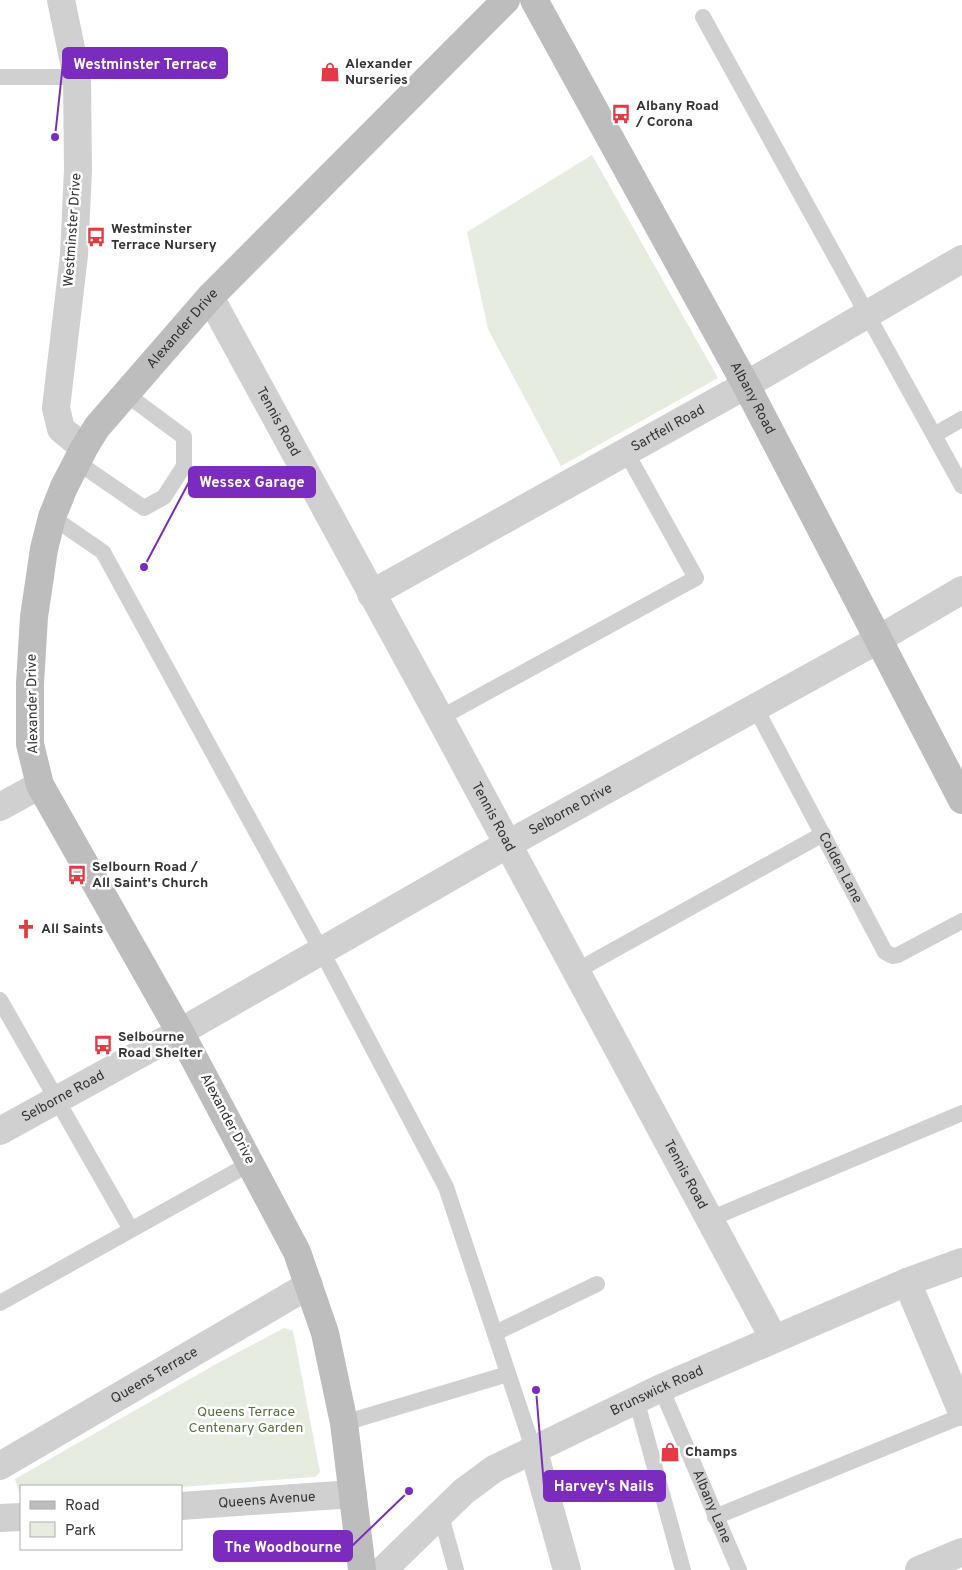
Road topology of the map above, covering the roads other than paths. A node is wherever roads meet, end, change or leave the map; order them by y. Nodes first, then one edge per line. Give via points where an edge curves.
1 (61, 0) edge
2 (506, 0) edge
3 (534, 0) edge
4 (703, 16) dead end
5 (0, 77) edge
6 (77, 77) junction
7 (962, 259) edge
8 (210, 297) junction
9 (867, 314) junction
10 (746, 385) junction
11 (126, 394) junction
12 (962, 419) edge
13 (934, 435) junction
14 (625, 450) junction
15 (80, 455) junction
16 (962, 486) edge
17 (52, 517) junction
18 (962, 590) edge
19 (371, 594) junction
20 (878, 639) junction
21 (755, 707) junction
22 (440, 718) junction
23 (40, 784) junction
24 (962, 800) edge
25 (0, 807) edge
26 (824, 834) junction
27 (508, 844) junction
28 (962, 921) edge
29 (321, 950) junction
30 (576, 971) junction
31 (0, 1000) edge
32 (180, 1032) junction
33 (57, 1099) junction
34 (962, 1113) edge
35 (0, 1131) edge
36 (252, 1163) junction
37 (710, 1219) junction
38 (130, 1228) junction
39 (962, 1262) edge
40 (906, 1282) junction
41 (597, 1284) dead end
42 (309, 1285) junction
43 (0, 1303) edge
44 (495, 1333) junction
45 (774, 1339) junction
46 (508, 1374) junction
47 (660, 1388) junction
48 (636, 1399) junction
49 (962, 1412) edge
50 (962, 1416) edge
51 (344, 1423) junction
52 (533, 1448) junction
53 (0, 1466) edge
54 (353, 1494) junction
55 (182, 1506) edge
56 (441, 1516) junction
57 (20, 1517) edge
58 (715, 1517) junction
59 (0, 1518) edge
60 (962, 1552) edge
61 (362, 1570) edge
62 (383, 1570) edge
63 (456, 1570) edge
64 (568, 1570) edge
65 (683, 1570) edge
66 (738, 1570) edge
67 (919, 1570) edge

1 - 6 street, Westminster Drive
2 - 8 main road, Alexander Drive
3 - 10 main road, Albany Road
4 - 9 lane
5 - 6 lane
6 - 15 street, Westminster Drive via 78,170 74,255 56,408 61,429
7 - 9 street, Sartfell Road
8 - 11 main road, Alexander Drive
8 - 19 street, Tennis Road
9 - 10 street, Sartfell Road
9 - 13 lane
10 - 14 street, Sartfell Road
10 - 20 main road, Albany Road
11 - 15 main road, Alexander Drive via 97,427
11 - 15 lane via 184,437 184,466 164,497 144,508
12 - 13 lane
13 - 16 lane
14 - 19 street, Sartfell Road
14 - 22 lane via 696,578
15 - 17 main road, Alexander Drive
17 - 23 main road, Alexander Drive via 34,617 30,683 30,744
17 - 29 lane via 103,552
18 - 20 street, Selborne Drive
19 - 22 street, Tennis Road
20 - 21 street, Selborne Drive
20 - 24 main road, Albany Road
21 - 26 lane, Colden Lane
21 - 27 street, Selborne Drive
22 - 27 street, Tennis Road
23 - 25 street
23 - 32 main road, Alexander Drive
26 - 28 lane, Colden Lane via 885,952 898,955
26 - 30 lane
27 - 29 street, Selborne Drive
27 - 30 street, Tennis Road
29 - 32 street, Selborne Drive
29 - 44 lane via 446,1187
30 - 37 street, Tennis Road
31 - 33 lane
32 - 33 street, Selborne Road
32 - 36 main road, Alexander Drive
33 - 35 street, Selborne Road
33 - 38 lane
34 - 37 lane
36 - 38 lane
36 - 42 main road, Alexander Drive via 297,1252
37 - 45 street, Tennis Road
38 - 43 lane
39 - 40 street, Brunswick Road
40 - 45 street, Brunswick Road
40 - 49 street
41 - 44 lane
42 - 51 main road, Alexander Drive via 325,1333
42 - 53 street, Queens Terrace
44 - 46 lane
45 - 47 street, Brunswick Road
46 - 51 lane
46 - 52 lane
47 - 48 street, Brunswick Road
47 - 58 lane, Albany Lane
48 - 52 street, Brunswick Road
48 - 65 lane
50 - 58 lane
51 - 54 main road, Alexander Drive
52 - 56 street, Brunswick Road via 494,1469 463,1492
52 - 64 street
54 - 55 street, Queens Avenue
54 - 61 main road, Alexander Drive
56 - 62 street, Brunswick Road
56 - 63 lane
57 - 59 street
58 - 66 lane, Albany Lane
60 - 67 street

